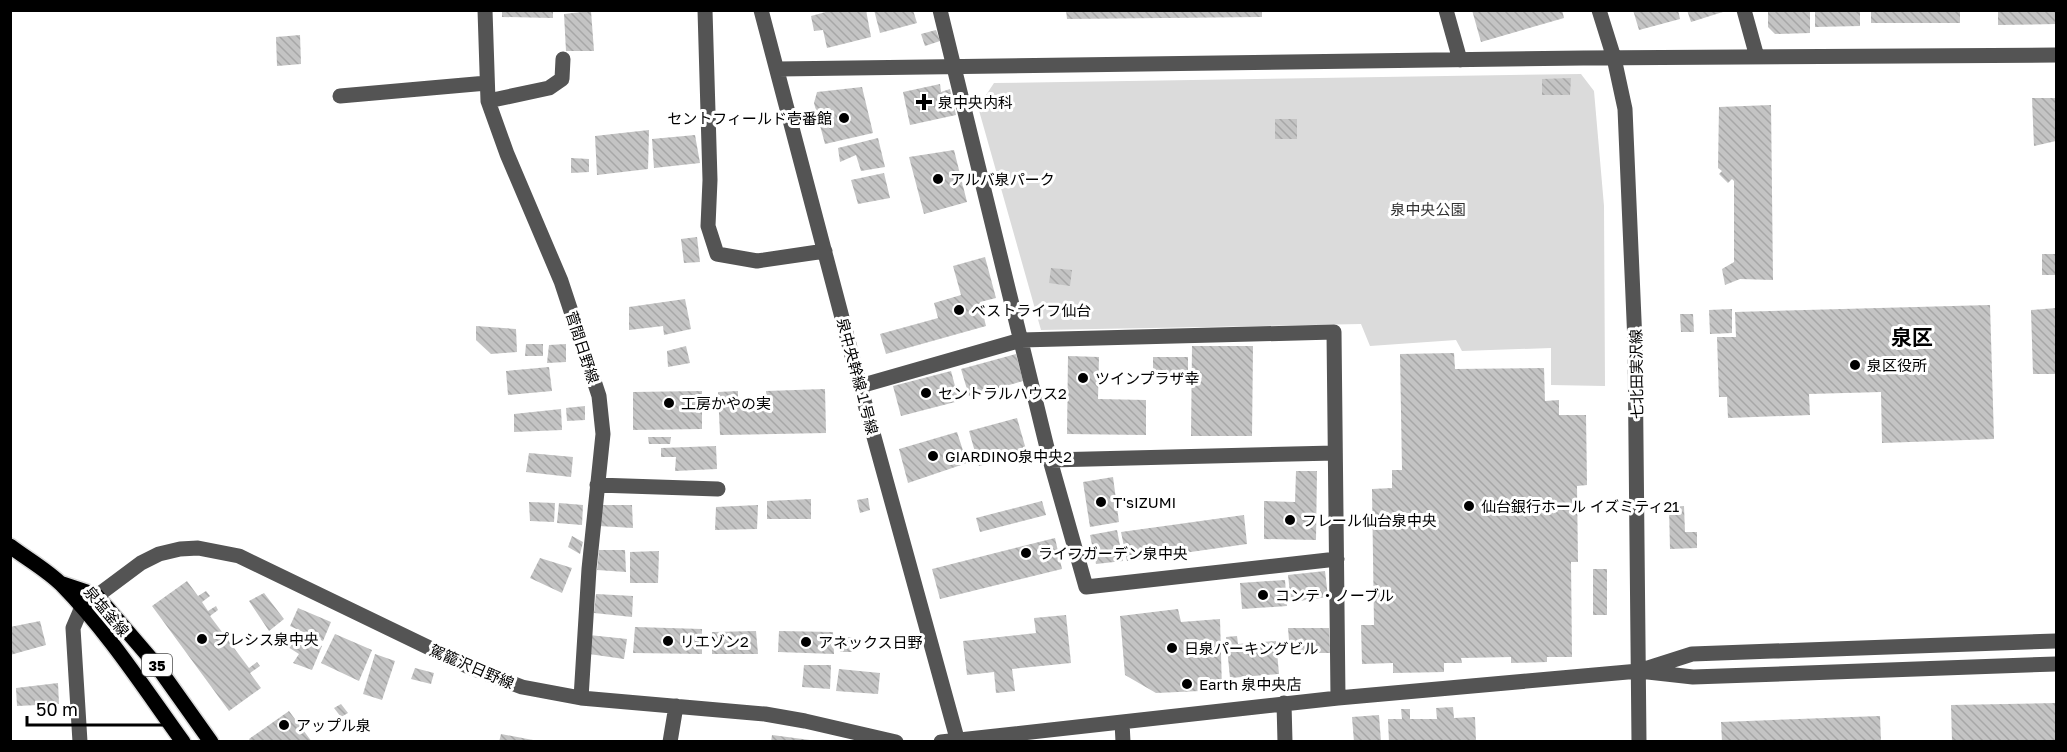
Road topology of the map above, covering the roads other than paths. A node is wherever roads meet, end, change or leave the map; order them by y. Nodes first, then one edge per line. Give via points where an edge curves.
1 (485, 10) edge
2 (705, 10) edge
3 (761, 10) edge
4 (940, 10) edge
5 (1446, 10) edge
6 (1599, 10) edge
7 (1744, 10) edge
8 (2056, 55) edge
9 (1758, 57) junction
10 (563, 58) dead end
11 (1614, 58) junction
12 (1460, 60) junction
13 (954, 67) junction
14 (778, 69) junction
15 (487, 82) junction
16 (340, 96) dead end
17 (488, 101) junction
18 (825, 251) junction
19 (1021, 340) junction
20 (860, 386) junction
21 (1335, 453) junction
22 (1050, 460) junction
23 (597, 485) junction
24 (718, 489) dead end
25 (10, 546) edge
26 (1337, 559) junction
27 (60, 584) junction
28 (96, 595) junction
29 (82, 608) junction
30 (2056, 641) edge
31 (2056, 664) edge
32 (1639, 671) junction
33 (581, 698) junction
34 (1338, 698) junction
35 (1284, 703) junction
36 (676, 706) junction
37 (1122, 722) junction
38 (80, 741) edge
39 (183, 741) edge
40 (211, 741) edge
41 (670, 741) edge
42 (896, 741) edge
43 (941, 741) edge
44 (958, 741) edge
45 (1123, 741) edge
46 (1285, 741) edge
47 (1639, 741) edge

1 - 15 street, 菅間日野線
2 - 18 street via 708,226 717,254 757,261
3 - 14 street, 泉中央幹線１号線
4 - 13 street
5 - 12 street
6 - 11 street, 七北田実沢線
7 - 9 street
8 - 9 street
9 - 11 street
10 - 17 street via 562,79 549,88
11 - 12 street
11 - 32 street, 七北田実沢線 via 1625,109 1635,343
12 - 13 street
13 - 14 street
13 - 19 street
14 - 18 street, 泉中央幹線１号線
15 - 16 street
15 - 17 street, 菅間日野線
17 - 23 street, 菅間日野線 via 561,281 599,396 603,434
18 - 20 street, 泉中央幹線１号線
19 - 20 street
19 - 21 street via 1334,332
19 - 22 street
20 - 44 street, 泉中央幹線１号線
21 - 22 street
21 - 26 street
22 - 26 street via 1086,587
23 - 24 street
23 - 33 street, 菅間日野線
25 - 27 main road, 泉塩釜線 / 35
26 - 34 street
27 - 28 main road, 35
27 - 29 main road, 泉塩釜線 / 35
28 - 29 street, 駕籠沢日野線
28 - 33 street, 駕籠沢日野線 via 159,554 198,548 218,551 239,556 470,667 522,687
28 - 40 main road, 35 via 158,666
29 - 38 street via 73,628
29 - 39 main road, 泉塩釜線 / 35
30 - 32 street via 1692,654
31 - 32 street via 1693,677
32 - 34 street
32 - 47 street, 七北田実沢線
33 - 36 street, 駕籠沢日野線
34 - 35 street
35 - 37 street
35 - 46 street
36 - 41 street
36 - 42 street, 駕籠沢日野線 via 765,714
37 - 44 street
37 - 45 street
43 - 44 street

